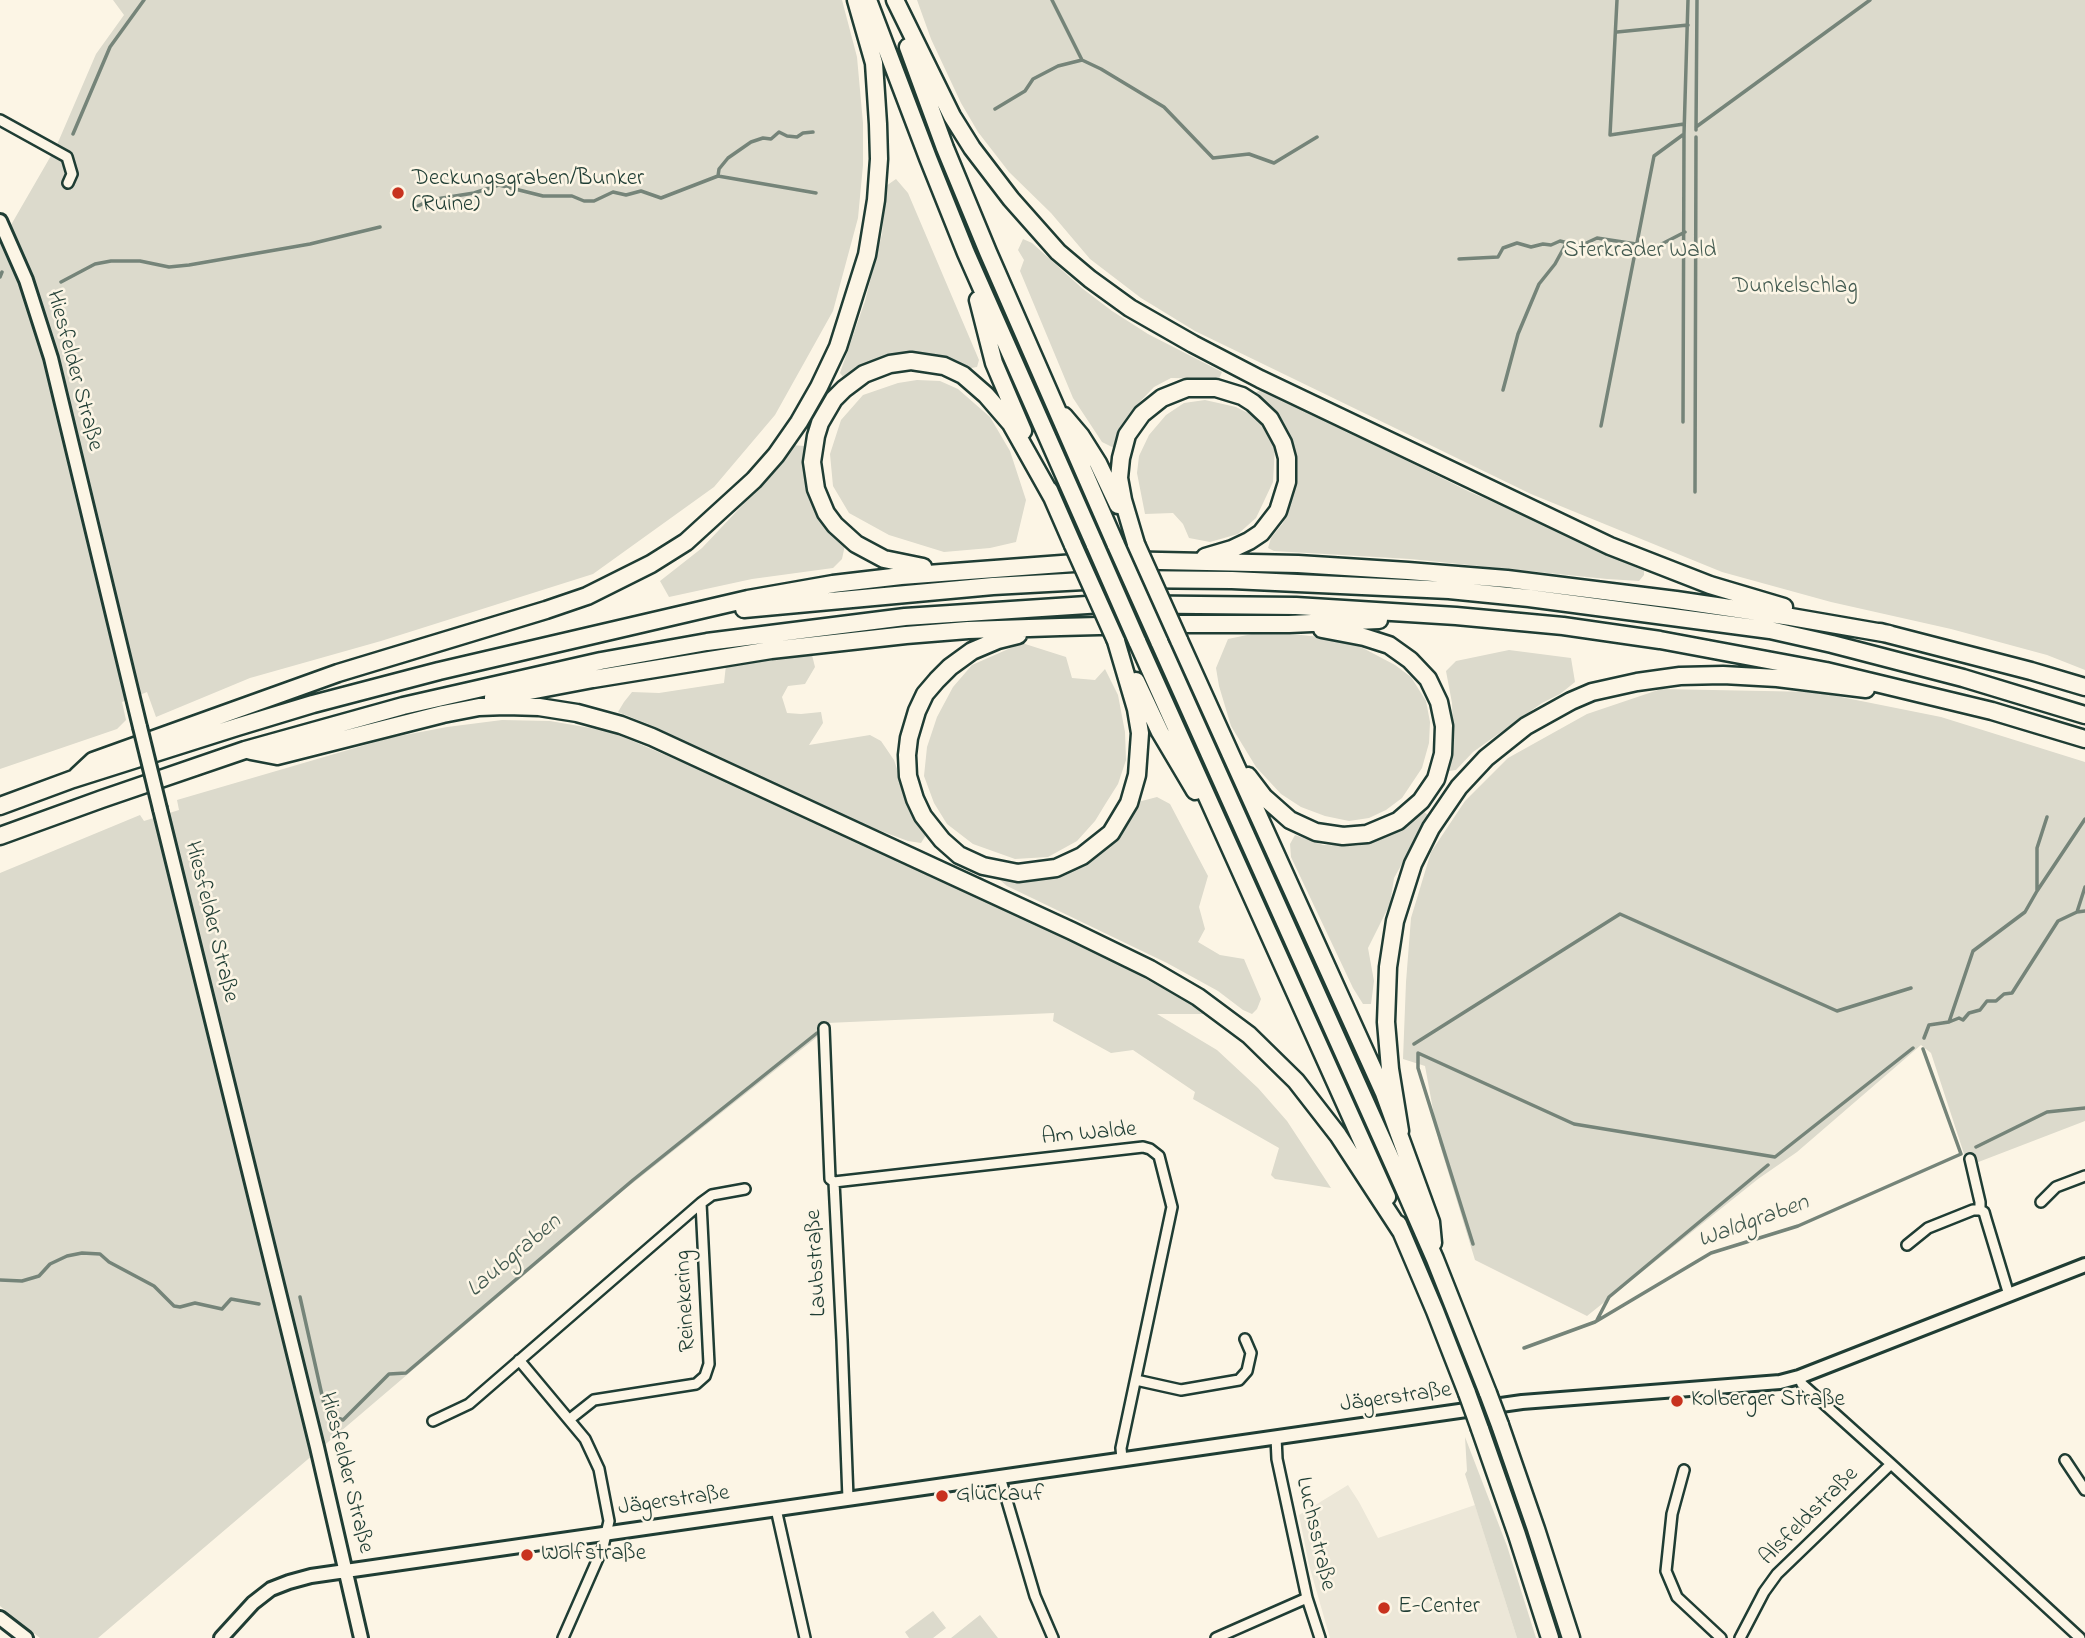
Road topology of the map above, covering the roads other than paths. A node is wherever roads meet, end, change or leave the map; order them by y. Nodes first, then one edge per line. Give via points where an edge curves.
1 (856, 0) edge
2 (868, 0) edge
3 (893, 0) edge
4 (0, 120) edge
5 (68, 183) dead end
6 (0, 221) edge
7 (966, 253) junction
8 (1052, 401) junction
9 (1052, 497) junction
10 (1136, 544) junction
11 (1190, 561) junction
12 (950, 571) junction
13 (1456, 616) junction
14 (1289, 624) junction
15 (1060, 627) junction
16 (624, 629) junction
17 (1889, 635) junction
18 (1116, 641) junction
19 (2085, 687) edge
20 (1936, 697) junction
21 (2085, 715) edge
22 (2085, 739) edge
23 (1229, 749) junction
24 (245, 750) junction
25 (298, 750) junction
26 (73, 779) junction
27 (0, 806) edge
28 (1222, 830) junction
29 (0, 836) edge
30 (824, 1028) dead end
31 (1400, 1131) junction
32 (1970, 1158) dead end
33 (2085, 1176) edge
34 (834, 1182) junction
35 (745, 1189) dead end
36 (2041, 1202) dead end
37 (701, 1203) junction
38 (1980, 1210) junction
39 (1402, 1233) junction
40 (1907, 1245) dead end
41 (1434, 1259) junction
42 (2085, 1265) edge
43 (2009, 1295) junction
44 (1245, 1339) dead end
45 (519, 1360) junction
46 (1799, 1377) junction
47 (1136, 1380) junction
48 (570, 1419) junction
49 (433, 1422) dead end
50 (1276, 1437) junction
51 (1122, 1459) junction
52 (2065, 1460) dead end
53 (1891, 1464) junction
54 (1684, 1470) dead end
55 (1000, 1477) junction
56 (2085, 1490) edge
57 (848, 1498) junction
58 (776, 1509) junction
59 (608, 1533) junction
60 (347, 1571) junction
61 (1307, 1598) junction
62 (0, 1618) edge
63 (26, 1638) edge
64 (221, 1638) edge
65 (361, 1638) edge
66 (563, 1638) edge
67 (806, 1638) edge
68 (1053, 1638) edge
69 (1216, 1638) edge
70 (1321, 1638) edge
71 (1550, 1638) edge
72 (1571, 1638) edge
73 (1721, 1638) edge
74 (1740, 1638) edge
75 (2080, 1638) edge

1 - 26 highway via 874,62 878,124 876,200 867,255 838,347 819,387 799,422 754,480 686,541 617,582 546,610 338,673 170,733 93,761
2 - 7 highway
3 - 8 highway via 946,148
3 - 17 highway via 952,116 1011,200 1058,252 1130,308 1260,379 1610,546 1710,585
4 - 5 street via 67,157 72,174
6 - 60 street, Hiesfelder Straße, bridge via 26,280 51,358
7 - 9 highway via 994,363
7 - 28 highway, bridge
8 - 10 highway via 1098,463
8 - 41 highway, bridge
9 - 12 highway via 1011,424 986,394 963,376 944,366 911,361 877,368 853,381 826,411 813,449 816,489 826,513 844,536 876,556
9 - 18 highway, bridge
10 - 11 highway via 1119,478 1123,446 1134,423 1174,392 1202,387 1229,391 1253,403 1277,430 1287,458 1285,492 1273,519 1255,537
10 - 23 highway, bridge
11 - 12 highway via 1115,560
11 - 17 highway via 1507,579 1676,600
12 - 16 highway via 821,586
13 - 14 highway
13 - 20 highway via 1660,640
13 - 24 highway via 1296,606 1102,604 905,617 707,642 601,661 403,706
14 - 15 highway
14 - 23 highway via 1377,640 1419,669 1434,690 1444,726 1436,779 1398,821 1367,834 1331,835 1301,826 1279,811
15 - 18 highway via 998,640 964,656 925,694 913,721 908,776 923,816 950,848 995,870 1031,872 1069,863 1118,824 1137,775 1140,733
15 - 25 highway via 906,635 593,679 406,717
16 - 21 highway via 725,611 841,599 1121,579 1449,590 1770,630 1924,667
16 - 26 highway via 313,704
17 - 19 highway
18 - 28 highway via 1160,732
20 - 22 highway
20 - 31 highway via 1756,676 1680,676 1592,692 1514,735 1472,773 1440,814 1399,902 1386,1001
23 - 31 highway
24 - 25 highway via 277,756
24 - 29 highway
25 - 39 highway via 443,714 506,706 577,713 652,737 1072,931 1198,997 1249,1035 1297,1081
26 - 27 highway
28 - 39 highway
30 - 34 street, Laubstraße via 830,1179
31 - 41 highway via 1432,1222
32 - 38 street
33 - 36 street via 2056,1187
34 - 47 street, Am Walde via 1143,1147 1153,1151 1162,1160 1172,1207
34 - 57 street, Laubstraße
35 - 37 street, Reinekering via 712,1195
37 - 45 street, Reinekering
37 - 48 street, Reinekering via 709,1364 705,1376 696,1384 594,1400
38 - 40 street via 1928,1228
38 - 43 street
39 - 71 highway, bridge via 1480,1429
41 - 72 highway, bridge via 1500,1425
42 - 43 street, Jägerstraße
43 - 46 street, Jägerstraße
44 - 47 street via 1251,1353 1247,1371 1239,1380 1181,1390
45 - 48 street
45 - 49 street, Reinekering via 469,1404
46 - 50 street, Jägerstraße via 1522,1402
46 - 53 street
47 - 51 street, Am Walde
48 - 59 street via 599,1469
50 - 51 street, Jägerstraße
50 - 61 street, Luchsstraße
51 - 55 street, Jägerstraße
52 - 56 street
53 - 74 street, Alsfeldstraße via 1777,1574
53 - 75 street
54 - 73 street via 1672,1514 1666,1571 1677,1597
55 - 57 street, Jägerstraße
55 - 68 street via 1035,1596
57 - 58 street, Jägerstraße
58 - 59 street, Jägerstraße
58 - 67 street
59 - 60 street
59 - 66 street, Jägerstraße
60 - 64 street via 300,1578 271,1590
60 - 65 street, Hiesfelder Straße
61 - 69 street
61 - 70 street, Luchsstraße
62 - 63 street

